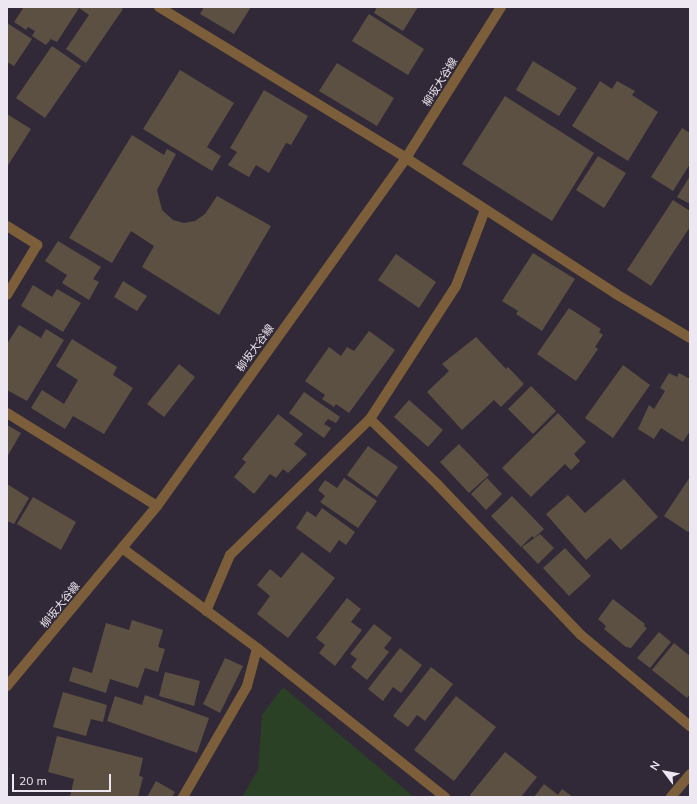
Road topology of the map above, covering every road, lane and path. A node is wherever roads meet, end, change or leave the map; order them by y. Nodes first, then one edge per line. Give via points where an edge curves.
1 (159, 7) edge
2 (502, 7) edge
3 (406, 158) junction
4 (486, 210) junction
5 (7, 226) edge
6 (7, 295) edge
7 (690, 338) edge
8 (7, 413) edge
9 (370, 419) junction
10 (157, 506) junction
11 (122, 548) junction
12 (206, 611) junction
13 (257, 648) junction
14 (7, 686) edge
15 (690, 726) edge
16 (690, 774) edge
17 (183, 797) edge
18 (445, 797) edge
19 (671, 797) edge

1 - 3 street
2 - 3 street, 柳坂大谷線
3 - 4 street
3 - 10 street, 柳坂大谷線
4 - 7 street via 616,294
4 - 9 street via 456,286
5 - 6 street via 37,246
8 - 10 street
9 - 12 street via 230,555
9 - 15 street via 438,485 581,636
10 - 11 street, 柳坂大谷線
11 - 12 street
11 - 14 street, 柳坂大谷線
12 - 13 street
13 - 17 street via 247,686
13 - 18 street
16 - 19 street

